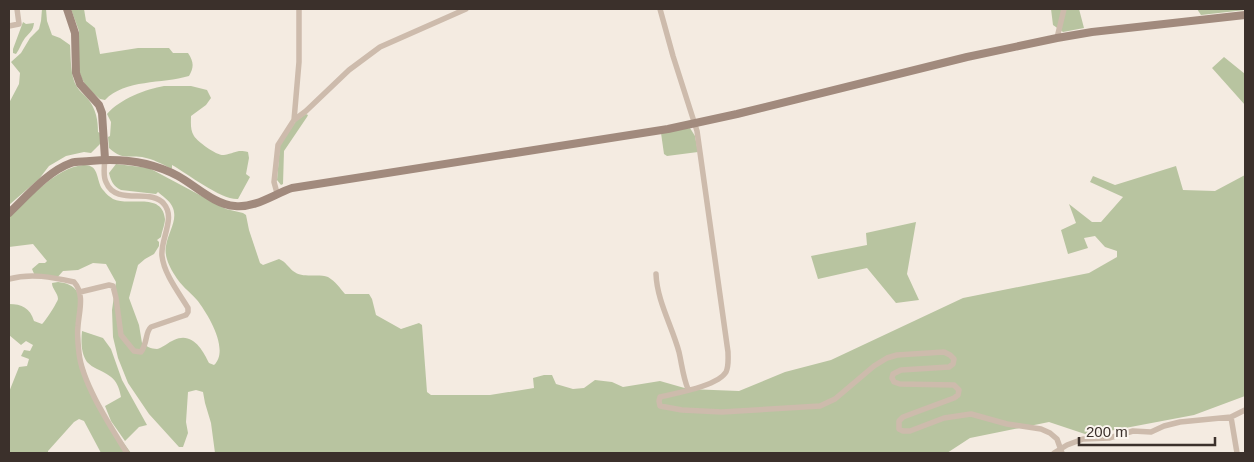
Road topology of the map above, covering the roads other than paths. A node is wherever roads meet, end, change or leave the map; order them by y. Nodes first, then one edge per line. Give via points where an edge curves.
1 (17, 9) edge
2 (67, 9) edge
3 (299, 9) edge
4 (466, 9) edge
5 (660, 9) edge
6 (1064, 9) edge
7 (1245, 15) edge
8 (9, 26) edge
9 (1057, 38) junction
10 (294, 120) junction
11 (695, 122) junction
12 (105, 160) junction
13 (277, 193) junction
14 (9, 214) edge
15 (656, 274) dead end
16 (9, 279) edge
17 (80, 292) junction
18 (688, 390) junction
19 (1245, 410) edge
20 (1231, 416) junction
21 (1061, 452) edge
22 (127, 453) edge
23 (1054, 453) edge
24 (1237, 453) edge

1 - 8 street via 19,24
2 - 12 street via 75,33 76,73 80,84 102,113
3 - 10 street
4 - 10 street via 380,47 349,70
5 - 11 street
6 - 9 street
7 - 9 street
9 - 11 street
10 - 13 street via 278,146 274,182
11 - 13 street via 668,129 321,182
11 - 18 street via 728,352 727,368 722,378
12 - 13 street via 131,160 162,168 222,203 234,206 256,204
12 - 14 street via 71,163 48,176
12 - 17 street via 104,175 110,189 122,195 156,198 164,204 168,217 162,258 188,312 151,326 141,352 134,351 120,335 112,286
15 - 18 street via 657,292 679,352
16 - 17 street via 46,276 74,282
17 - 22 street via 81,366
18 - 21 street via 660,397 660,406 722,412 820,406 835,399 887,358 944,352 954,359 949,367 901,370 892,378 900,384 954,385 959,390 958,395 903,417 899,421 899,429 910,431 944,418 971,414 1041,429 1056,439
19 - 20 street
20 - 21 street via 1180,422 1151,432 1133,431 1109,438 1083,439
20 - 24 street
21 - 23 street

